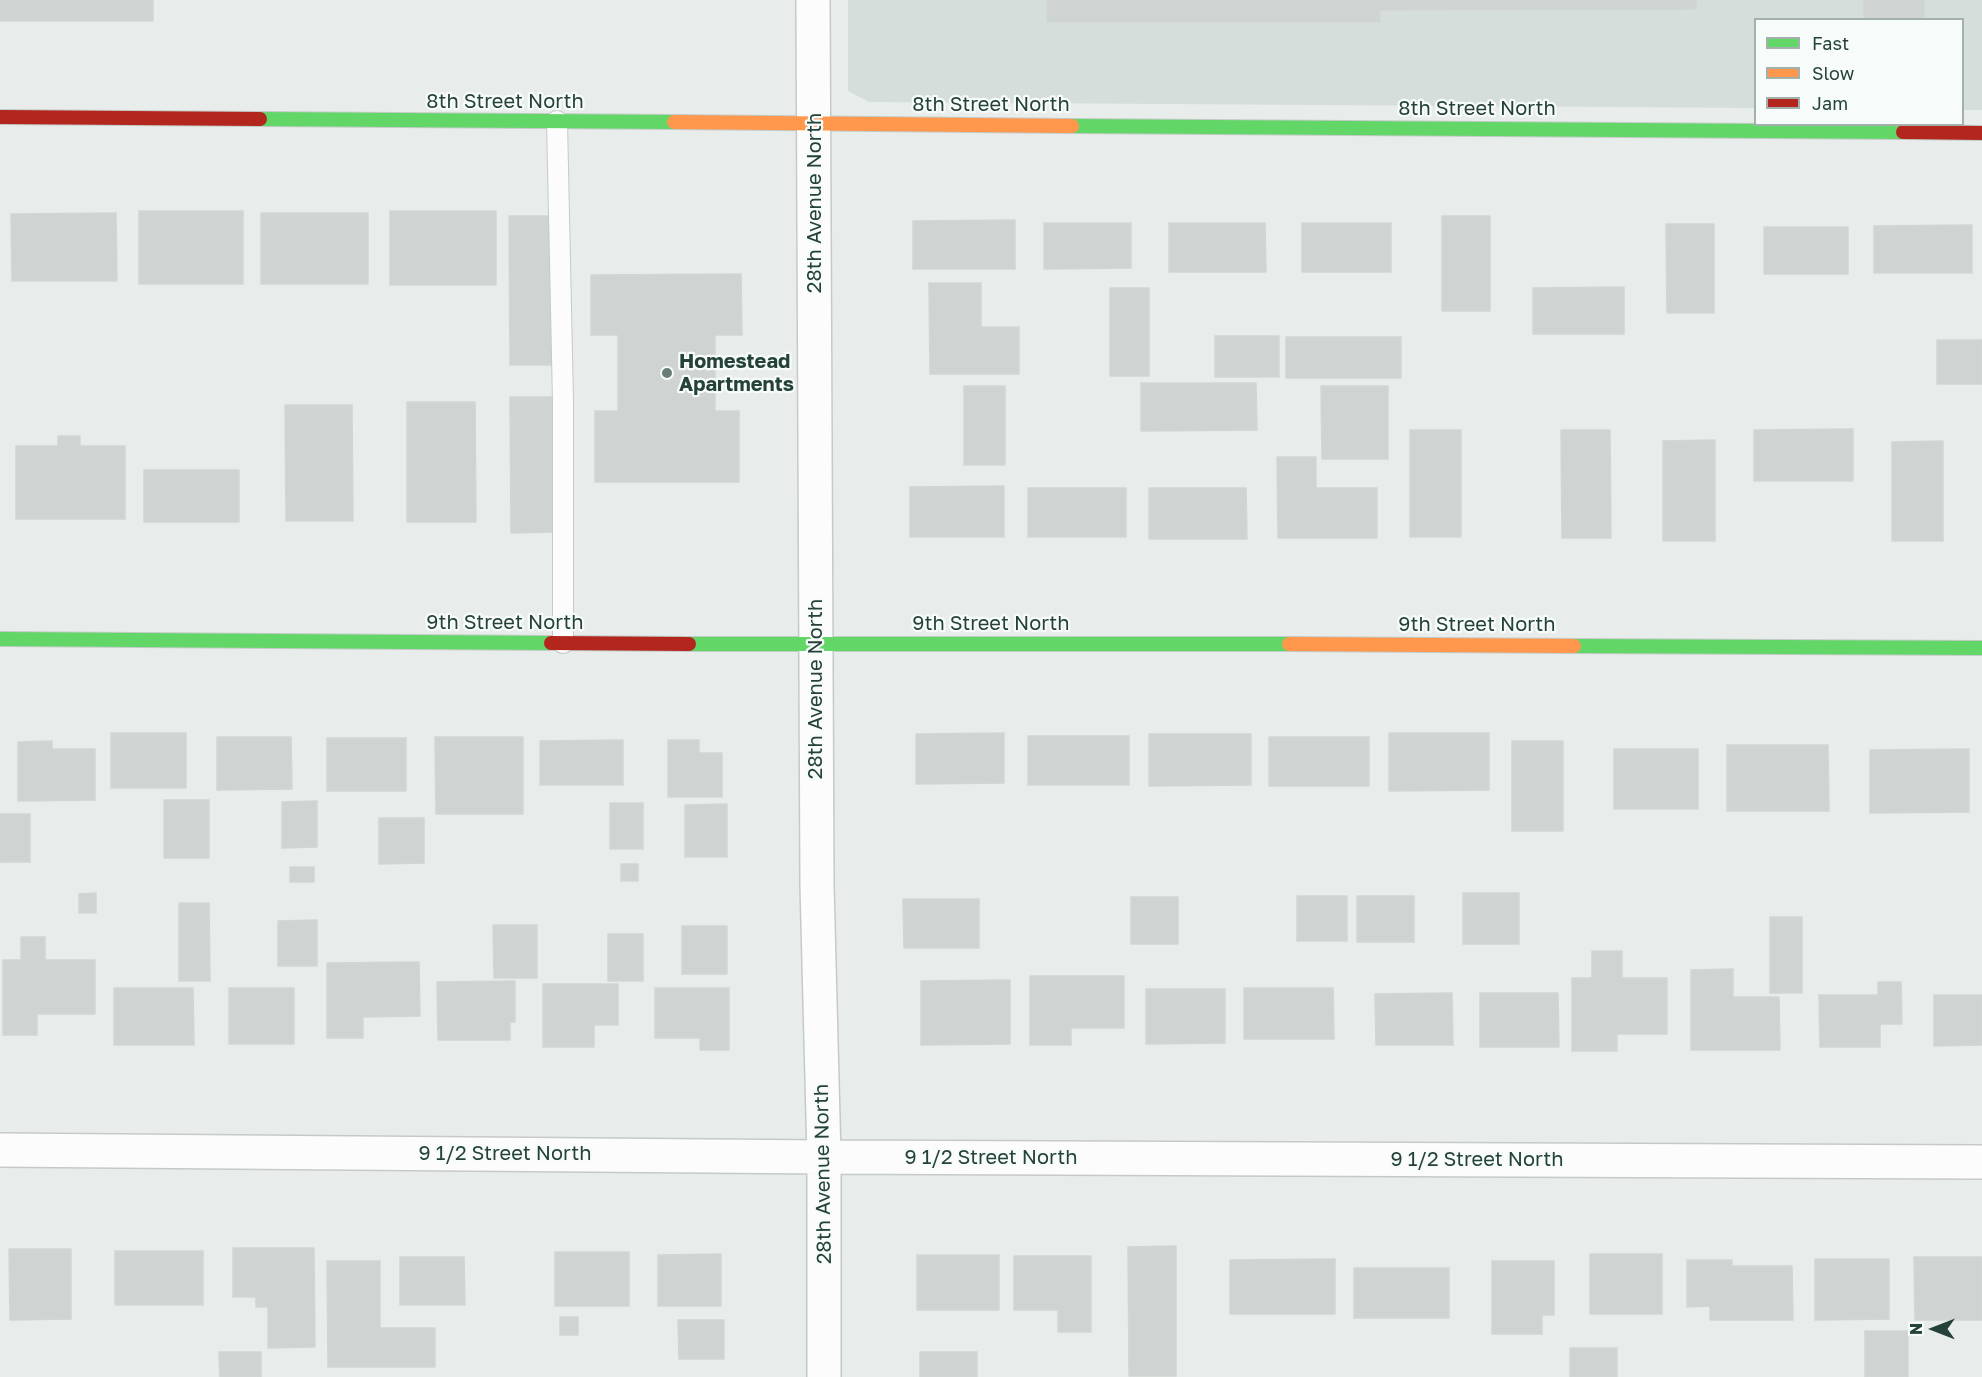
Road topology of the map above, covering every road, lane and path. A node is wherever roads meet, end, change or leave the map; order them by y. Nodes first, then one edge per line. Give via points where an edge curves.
1 (813, 0) edge
2 (0, 117) edge
3 (557, 121) junction
4 (815, 123) junction
5 (1982, 133) edge
6 (0, 639) edge
7 (563, 643) junction
8 (816, 645) junction
9 (1982, 648) edge
10 (0, 1150) edge
11 (824, 1157) junction
12 (1982, 1162) edge
13 (824, 1377) edge

1 - 4 street, 28th Avenue North
2 - 3 street, 8th Street North
3 - 4 street, 8th Street North
3 - 7 lane
4 - 5 street, 8th Street North
4 - 8 street, 28th Avenue North
6 - 7 street, 9th Street North
7 - 8 street, 9th Street North
8 - 9 street, 9th Street North
8 - 11 street, 28th Avenue North
10 - 11 street, 9 1/2 Street North
11 - 12 street, 9 1/2 Street North
11 - 13 street, 28th Avenue North

